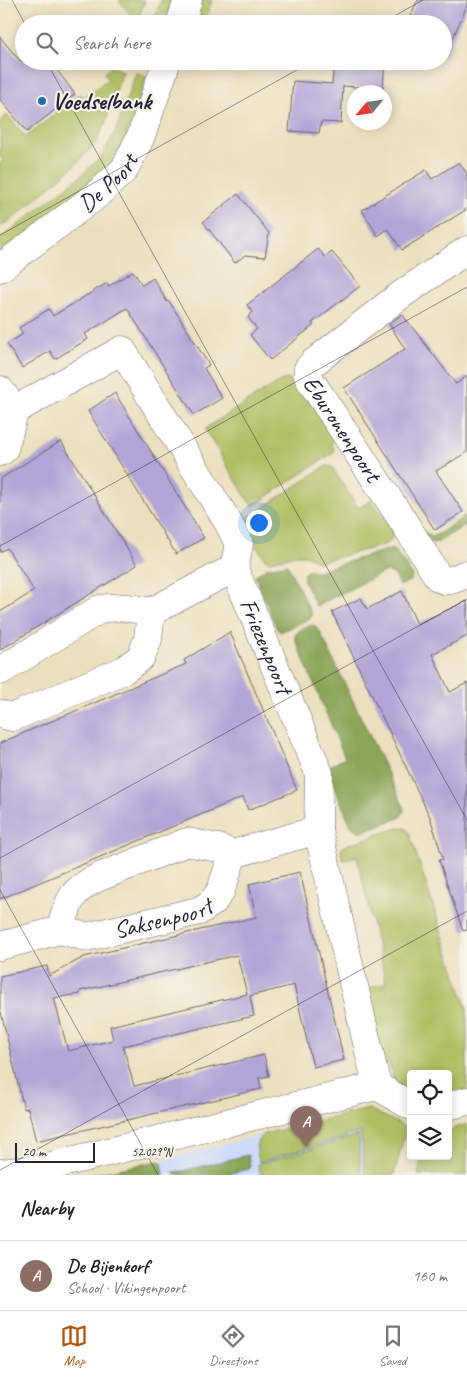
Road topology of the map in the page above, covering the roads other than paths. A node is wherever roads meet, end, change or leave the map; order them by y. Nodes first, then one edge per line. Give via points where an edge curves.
1 (188, 0) edge
2 (183, 15) edge
3 (163, 70) edge
4 (467, 250) edge
5 (0, 268) edge
6 (8, 400) edge
7 (0, 452) edge
8 (234, 568) junction
9 (467, 574) edge
10 (151, 612) junction
11 (0, 670) edge
12 (0, 714) edge
13 (318, 830) junction
14 (233, 854) junction
15 (60, 930) junction
16 (0, 946) edge
17 (377, 1086) junction
18 (467, 1101) edge
19 (407, 1104) edge
20 (452, 1105) edge
21 (0, 1173) edge

1 - 2 street
3 - 5 street, De Poort via 141,136 124,170 93,198
4 - 9 street, Eburonenpoort via 398,297 313,363 308,369 308,377 438,577 444,581
6 - 7 street, Friezenpoort via 4,449
6 - 8 street, Friezenpoort via 122,350 240,544
8 - 10 street
8 - 13 street, Friezenpoort via 319,773
10 - 11 street via 132,608 100,609
10 - 12 street via 148,639 141,657 124,670 13,717
13 - 14 street
13 - 17 street, Friezenpoort
14 - 15 street, Saksenpoort via 214,902 199,911 86,937
14 - 15 street via 187,842 97,878 83,885 70,898
15 - 16 street, Saksenpoort
17 - 19 street
17 - 21 street via 38,1169
18 - 20 street

